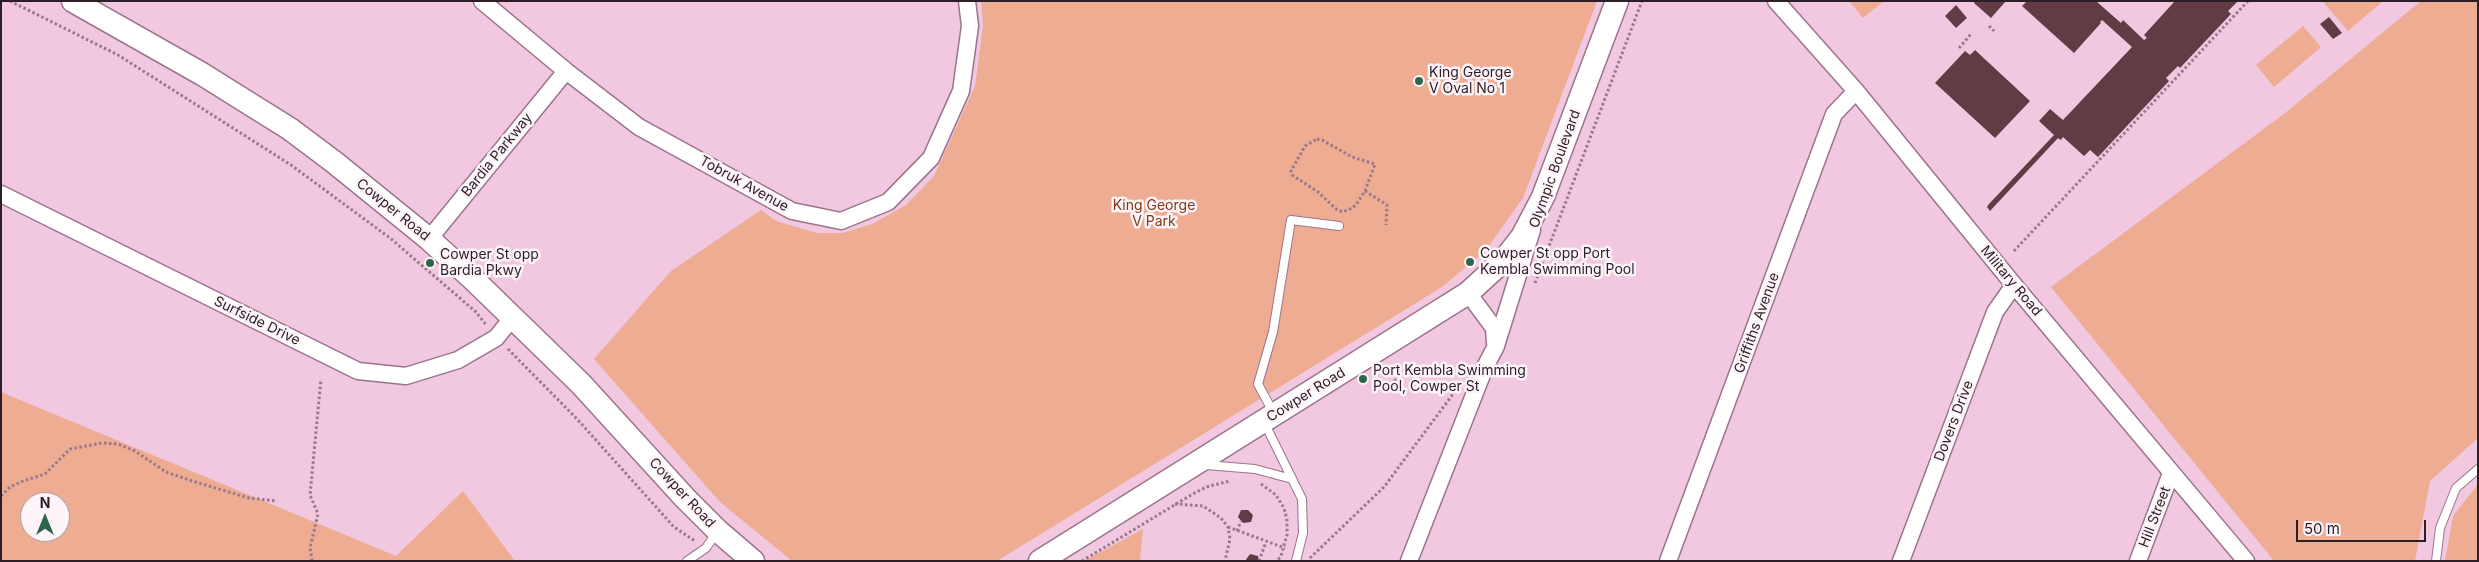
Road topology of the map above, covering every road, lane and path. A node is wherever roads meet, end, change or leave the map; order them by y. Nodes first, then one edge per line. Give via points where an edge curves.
1 (10, 1) edge
2 (73, 1) edge
3 (482, 1) edge
4 (967, 1) edge
5 (1617, 1) edge
6 (1642, 1) edge
7 (1776, 1) edge
8 (2248, 1) edge
9 (1989, 26) dead end
10 (1994, 31) dead end
11 (1971, 34) dead end
12 (1959, 48) dead end
13 (566, 71) junction
14 (1856, 91) junction
15 (1365, 191) junction
16 (1, 194) edge
17 (1543, 197) junction
18 (1386, 225) dead end
19 (1339, 226) dead end
20 (429, 239) junction
21 (2014, 251) dead end
22 (2014, 285) junction
23 (1532, 289) dead end
24 (1468, 293) junction
25 (513, 317) junction
26 (496, 338) junction
27 (1496, 346) junction
28 (1381, 360) dead end
29 (321, 379) dead end
30 (1460, 384) dead end
31 (1404, 396) dead end
32 (1269, 418) junction
33 (1193, 464) junction
34 (2478, 469) edge
35 (2171, 473) junction
36 (1292, 478) junction
37 (1238, 480) dead end
38 (1254, 482) dead end
39 (1, 496) edge
40 (277, 501) dead end
41 (1174, 504) junction
42 (1241, 520) dead end
43 (1228, 527) junction
44 (1237, 531) junction
45 (712, 539) junction
46 (1266, 542) junction
47 (1283, 548) junction
48 (1312, 555) dead end
49 (1259, 560) edge
50 (312, 561) edge
51 (686, 561) edge
52 (753, 561) edge
53 (1040, 561) edge
54 (1082, 561) edge
55 (1225, 561) edge
56 (1278, 561) edge
57 (1296, 561) edge
58 (1410, 561) edge
59 (1668, 561) edge
60 (1901, 561) edge
61 (2138, 561) edge
62 (2246, 561) edge
63 (2436, 561) edge

1 - 26 path via 118,55 291,165 390,238 476,312
2 - 20 main road, Cowper Road via 202,74 290,130
3 - 13 street, Tobruk Avenue
4 - 13 street, Tobruk Avenue via 970,26 961,91 931,158 888,202 840,221 792,211 640,127
5 - 17 main road, Olympic Boulevard
6 - 23 path
7 - 14 street, Military Road
8 - 21 path
9 - 10 path
11 - 12 path
13 - 20 street, Bardia Parkway
14 - 22 street, Military Road
14 - 59 street, Griffiths Avenue via 1834,114
15 - 15 path via 1356,206 1343,212 1309,185 1293,178 1291,171 1305,146 1316,139 1322,140 1352,157 1375,164
15 - 18 path via 1387,205
16 - 26 street, Surfside Drive via 358,372 406,376 458,360
17 - 24 main road, Cowper Road via 1512,251
17 - 27 street, Olympic Boulevard
19 - 32 lane via 1291,220 1273,332 1258,384
20 - 25 main road, Cowper Road
22 - 35 street, Military Road
22 - 60 street, Dovers Drive via 1995,312
24 - 27 street via 1494,328
24 - 32 main road, Cowper Road
25 - 26 street, Surfside Drive
25 - 45 main road, Cowper Road via 581,384
26 - 45 path via 577,419 674,526
27 - 58 street, Olympic Boulevard
28 - 31 path via 1390,368
29 - 50 path via 310,495 318,514 310,548
30 - 48 path via 1384,487
32 - 33 main road, Cowper Road
32 - 36 lane
33 - 36 lane via 1255,469
33 - 53 main road, Cowper Road
34 - 63 lane via 2456,488 2440,528
35 - 61 street, Hill Street
35 - 62 street, Military Road
36 - 57 lane via 1302,499 1303,533
37 - 41 path via 1218,482
38 - 47 path via 1276,495 1284,508 1288,520
39 - 40 path via 23,480 45,474 70,449 102,442 118,444 166,472 249,498
41 - 43 path via 1207,508
41 - 54 path
42 - 44 path
43 - 44 path
43 - 55 path via 1230,539
44 - 46 path
45 - 51 lane
45 - 52 main road, Cowper Road
46 - 47 path
46 - 49 path
47 - 56 path

